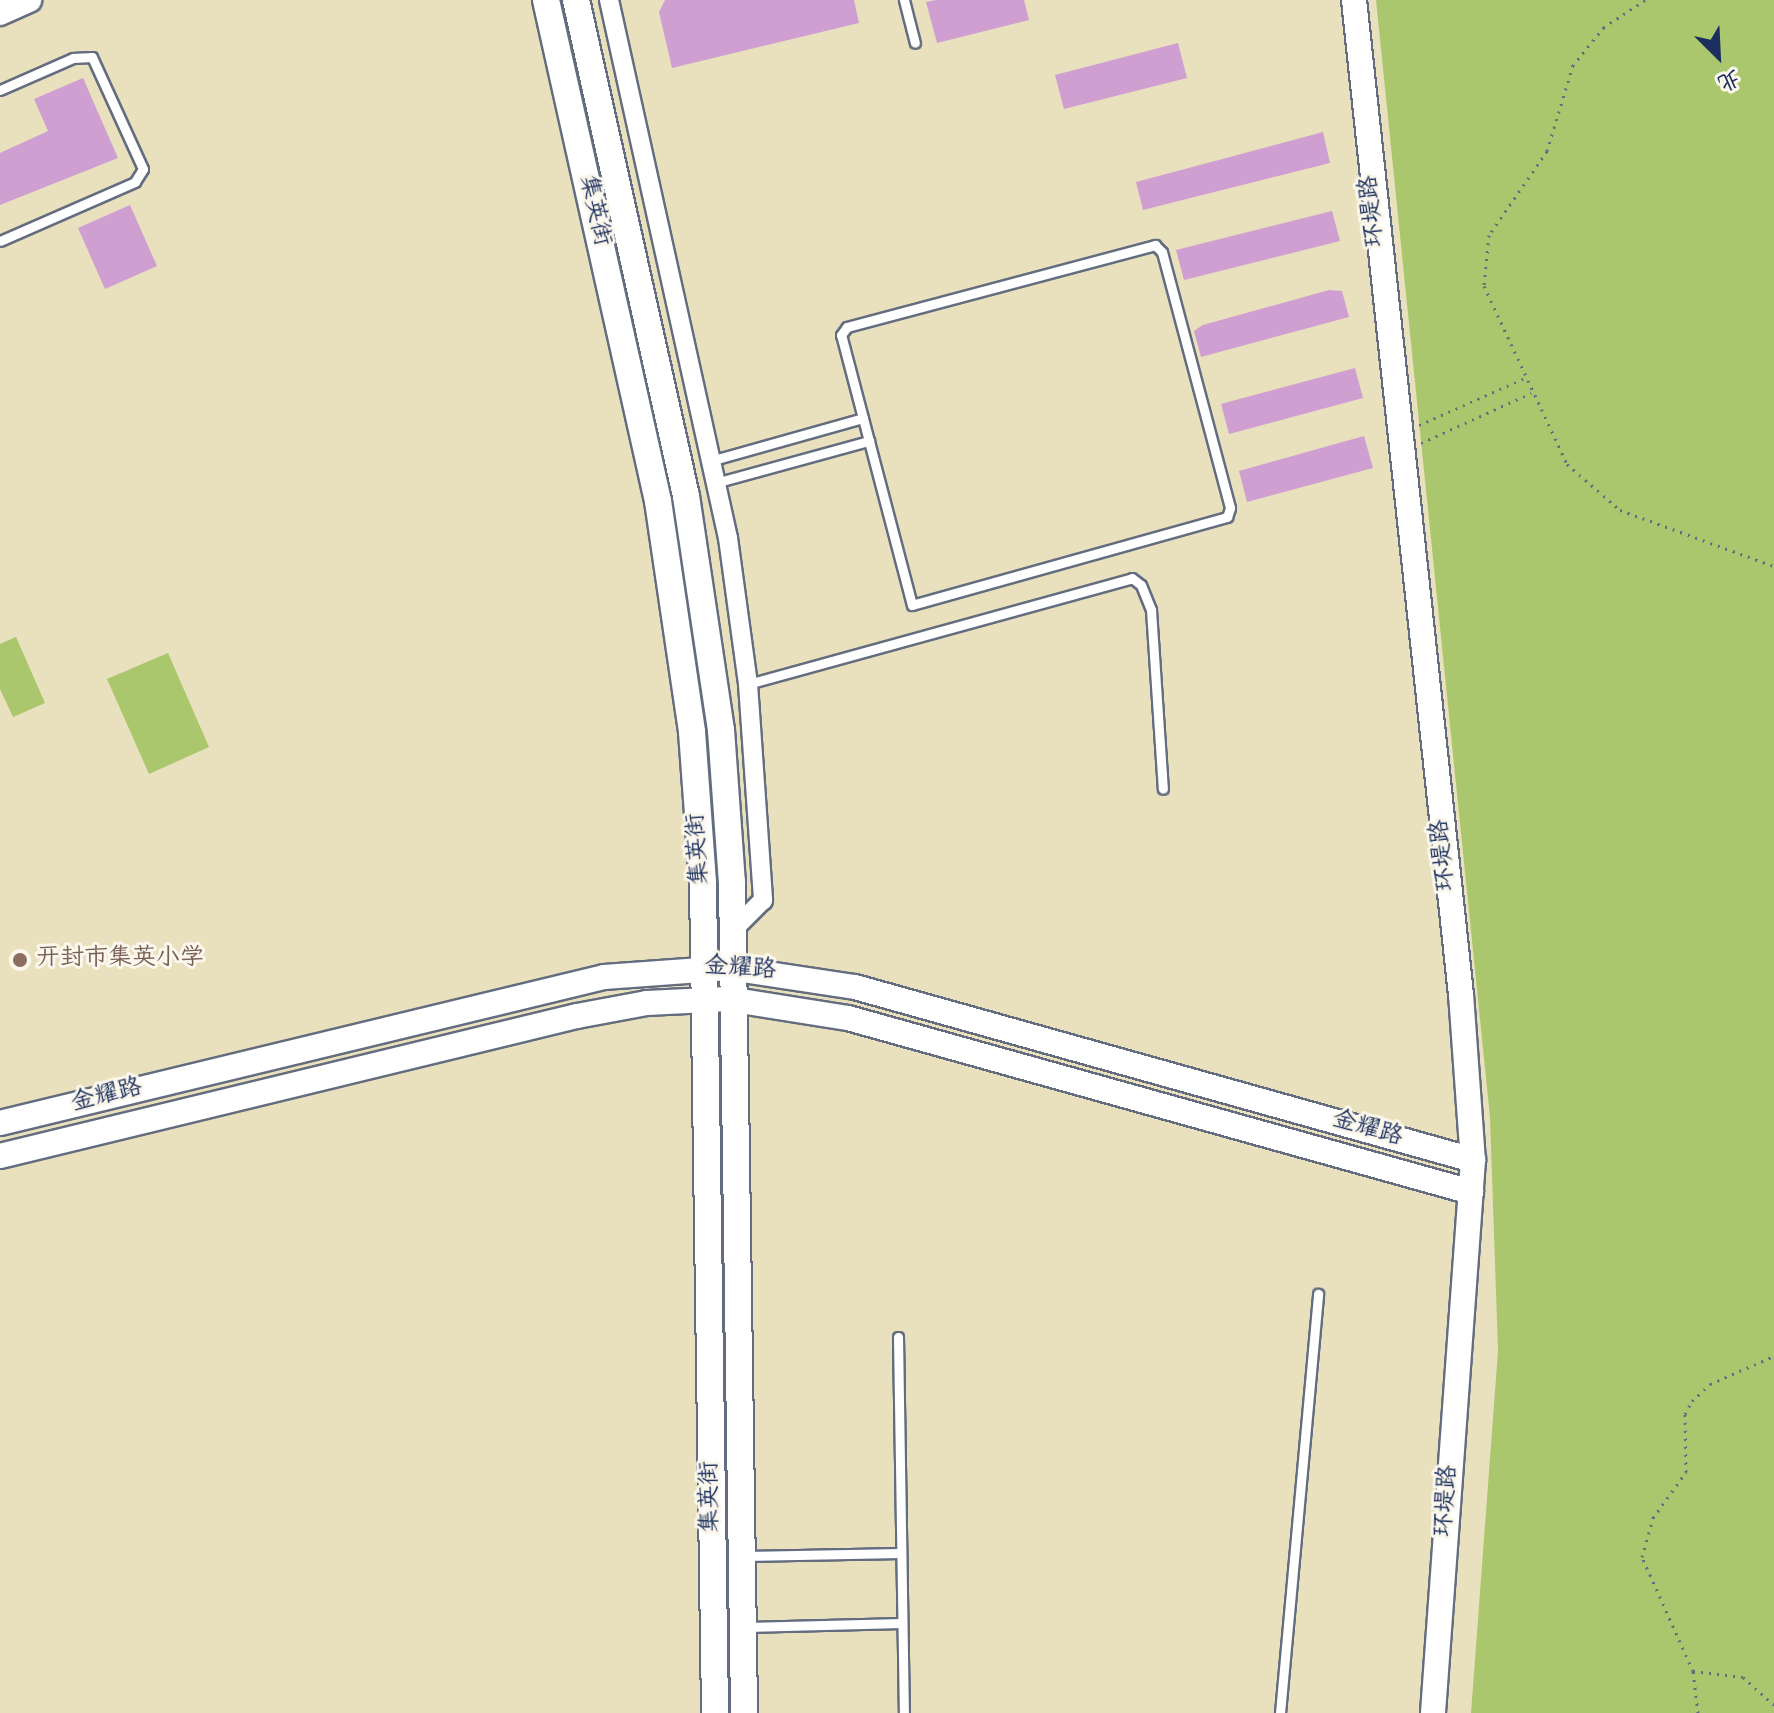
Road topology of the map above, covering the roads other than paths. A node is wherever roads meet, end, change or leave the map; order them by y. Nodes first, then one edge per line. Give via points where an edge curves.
1 (29, 0) edge
2 (546, 0) edge
3 (576, 0) edge
4 (609, 0) edge
5 (904, 0) edge
6 (1354, 0) edge
7 (0, 13) edge
8 (915, 43) dead end
9 (0, 90) edge
10 (0, 241) edge
11 (863, 418) junction
12 (869, 441) junction
13 (710, 461) junction
14 (715, 483) junction
15 (748, 684) junction
16 (1163, 789) dead end
17 (733, 930) junction
18 (704, 967) junction
19 (733, 968) junction
20 (705, 999) junction
21 (734, 1000) junction
22 (0, 1123) edge
23 (0, 1156) edge
24 (1473, 1160) junction
25 (1471, 1192) junction
26 (1318, 1294) dead end
27 (898, 1337) dead end
28 (901, 1553) junction
29 (742, 1556) junction
30 (902, 1623) junction
31 (743, 1628) junction
32 (715, 1713) edge
33 (744, 1713) edge
34 (904, 1713) edge
35 (1280, 1713) edge
36 (1433, 1713) edge

1 - 7 street
2 - 18 main road, 集英街 via 670,564 692,732
3 - 17 main road, 集英街 via 699,559 721,730
4 - 13 street
5 - 8 lane
6 - 24 street, 环堤路 via 1461,994
9 - 10 lane via 73,58 92,57 143,169 135,182
11 - 12 lane
11 - 12 lane via 841,335 847,327 1155,245 1162,252 1230,508 1215,524 912,605
11 - 13 lane
12 - 14 lane
13 - 14 street
14 - 15 street
15 - 16 lane via 1132,578 1141,585 1151,610
15 - 17 street via 763,900
17 - 19 main road, 集英街
18 - 19 street, 金耀路
18 - 20 main road, 集英街
18 - 22 street, 金耀路 via 582,982
19 - 21 main road, 集英街
19 - 24 street, 金耀路 via 855,987
20 - 21 street, 金耀路
20 - 23 street, 金耀路 via 577,1016
20 - 32 main road, 集英街
21 - 25 street, 金耀路 via 848,1018
21 - 29 main road, 集英街
24 - 25 street, 环堤路
25 - 36 street, 环堤路
26 - 35 lane
27 - 28 lane
28 - 29 lane
28 - 30 lane
29 - 31 main road, 集英街
30 - 31 lane
30 - 34 lane
31 - 33 main road, 集英街

